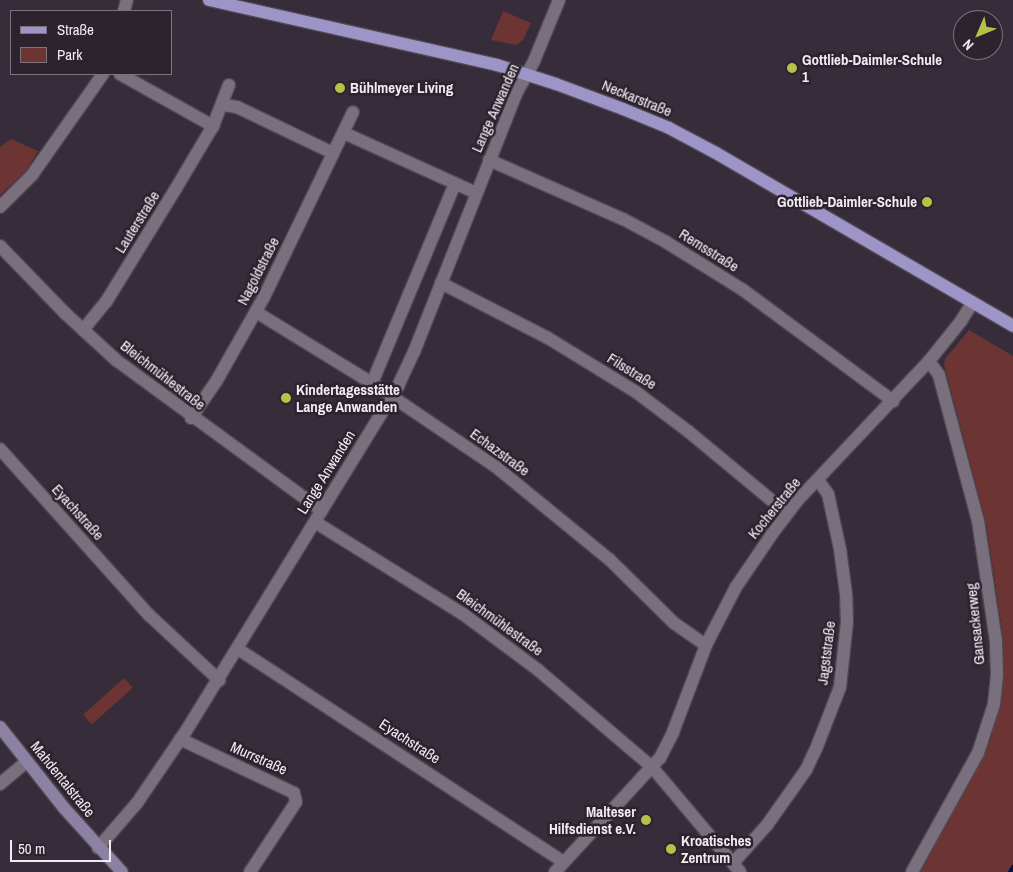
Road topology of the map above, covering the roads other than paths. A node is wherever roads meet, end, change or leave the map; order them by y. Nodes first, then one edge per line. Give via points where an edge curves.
1 (209, 0) edge
2 (559, 0) edge
3 (526, 74) junction
4 (102, 75) edge
5 (122, 75) edge
6 (229, 85) dead end
7 (223, 105) junction
8 (353, 112) dead end
9 (213, 126) junction
10 (344, 134) junction
11 (333, 153) junction
12 (489, 160) junction
13 (455, 184) junction
14 (476, 193) junction
15 (0, 207) edge
16 (0, 246) edge
17 (441, 283) junction
18 (973, 302) junction
19 (256, 312) junction
20 (1013, 326) edge
21 (83, 330) junction
22 (929, 361) junction
23 (372, 383) junction
24 (391, 397) junction
25 (892, 401) junction
26 (191, 418) junction
27 (0, 449) edge
28 (818, 480) junction
29 (788, 513) junction
30 (318, 516) junction
31 (706, 645) junction
32 (238, 649) junction
33 (219, 680) junction
34 (0, 727) edge
35 (180, 739) junction
36 (27, 761) junction
37 (652, 767) junction
38 (2, 777) edge
39 (98, 848) junction
40 (563, 862) junction
41 (737, 868) edge
42 (122, 872) edge
43 (250, 872) edge
44 (555, 872) edge
45 (912, 872) edge

1 - 3 main road, Neckarstraße
2 - 3 street, Lange Anwanden
3 - 12 street, Lange Anwanden
3 - 18 main road, Neckarstraße via 669,128
4 - 15 street via 32,175
5 - 9 street
6 - 7 street, Lauterstraße
7 - 9 street, Lauterstraße
7 - 11 street via 237,107
8 - 10 street, Nagoldstraße
9 - 21 street, Lauterstraße via 106,302
10 - 11 street, Nagoldstraße
10 - 13 street
11 - 19 street, Nagoldstraße
12 - 14 street, Lange Anwanden
12 - 25 street, Remsstraße via 623,219 666,242 743,290
13 - 14 street
13 - 23 street
14 - 17 street, Lange Anwanden
16 - 21 street, Bleichmühlestraße
17 - 24 street, Lange Anwanden via 414,352
17 - 29 street, Filsstraße via 548,338 636,392
18 - 20 main road, Neckarstraße
18 - 22 street, Kocherstraße via 962,321
19 - 23 street, Echazstraße
19 - 26 street, Nagoldstraße
21 - 26 street, Bleichmühlestraße via 129,371
22 - 25 street, Kocherstraße
22 - 45 street, Gansackerweg via 940,375 978,521 994,622 997,668 994,704 978,753
23 - 24 street, Echazstraße
24 - 30 street, Lange Anwanden
24 - 31 street, Echazstraße via 496,467 609,559 674,623
25 - 28 street, Kocherstraße
26 - 30 street, Bleichmühlestraße
27 - 33 street, Eyachstraße via 149,615
28 - 29 street, Kocherstraße
28 - 41 street, Jagststraße via 828,494 846,594 847,621 840,687 806,770
29 - 31 street, Kocherstraße via 736,587
30 - 32 street, Lange Anwanden
30 - 37 street, Bleichmühlestraße via 486,630
31 - 37 street, Kocherstraße via 666,748
32 - 33 street, Lange Anwanden
32 - 40 street, Eyachstraße
33 - 35 street, Lange Anwanden
34 - 36 main road, Mahdentalstraße
35 - 39 street, Lange Anwanden via 137,803
35 - 43 street, Murrstraße via 294,793 296,802
36 - 38 street
36 - 39 main road, Mahdentalstraße
37 - 40 street
37 - 41 street, Bleichmühlestraße
39 - 42 main road, Mahdentalstraße
40 - 44 street

